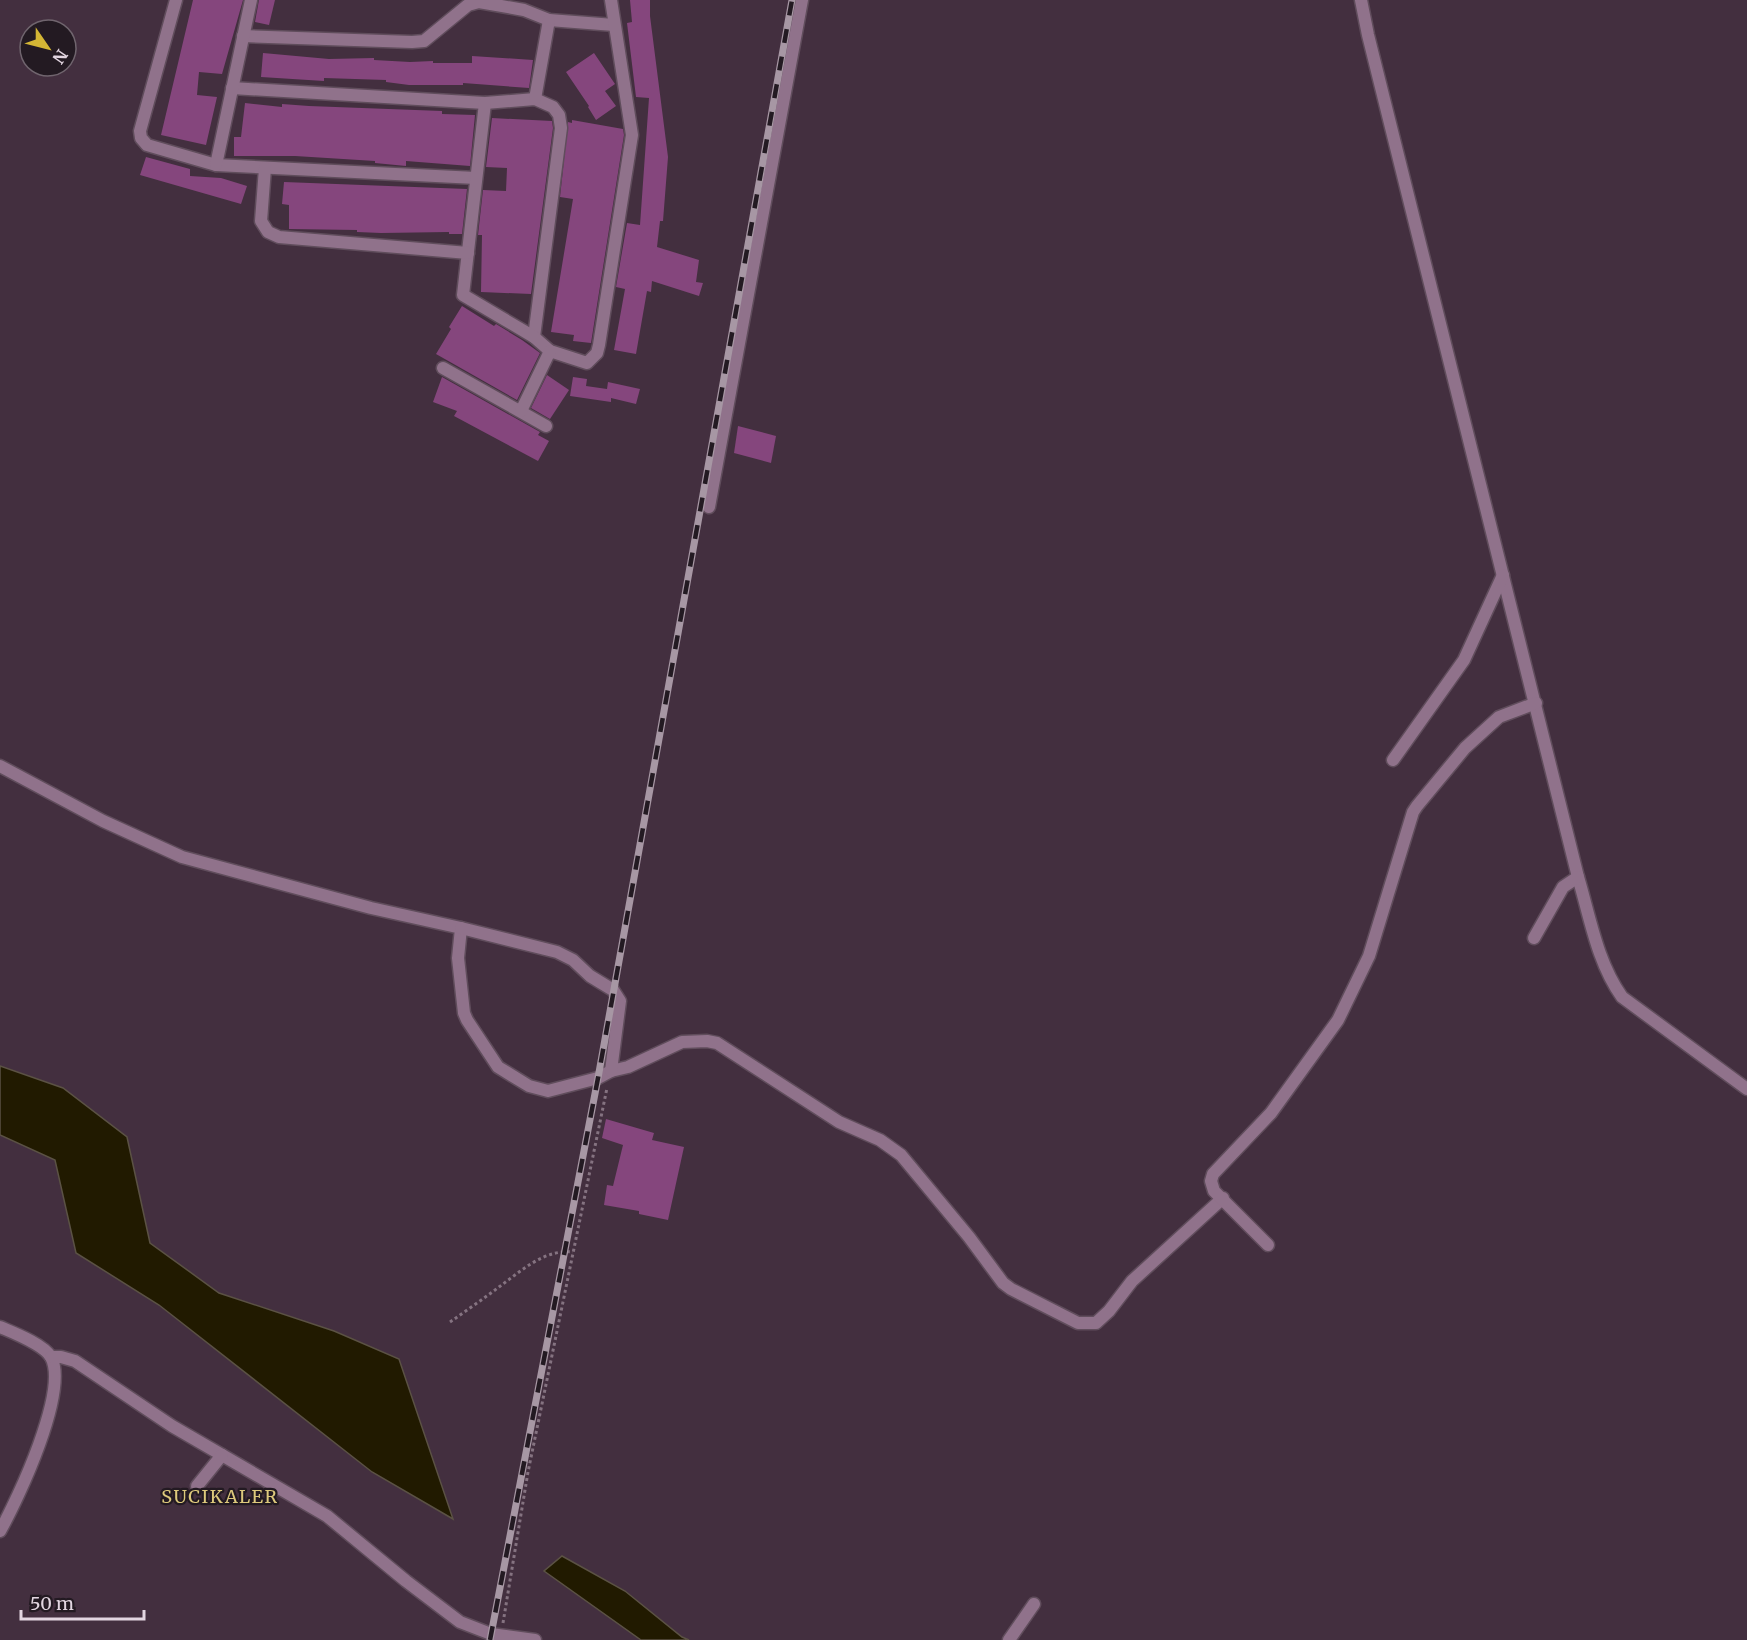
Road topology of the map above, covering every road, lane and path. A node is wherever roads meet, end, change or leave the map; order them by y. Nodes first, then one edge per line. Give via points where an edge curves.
1 (176, 0) edge
2 (251, 0) edge
3 (611, 0) edge
4 (802, 0) edge
5 (1361, 0) edge
6 (497, 2) edge
7 (549, 20) junction
8 (614, 25) junction
9 (243, 36) junction
10 (232, 88) junction
11 (535, 99) junction
12 (485, 103) junction
13 (216, 165) junction
14 (265, 168) junction
15 (476, 178) junction
16 (468, 253) junction
17 (534, 337) junction
18 (550, 351) junction
19 (443, 368) dead end
20 (521, 411) junction
21 (546, 426) dead end
22 (709, 507) dead end
23 (1503, 575) junction
24 (1536, 703) junction
25 (1393, 760) dead end
26 (0, 766) edge
27 (1578, 877) junction
28 (461, 928) junction
29 (1534, 938) dead end
30 (611, 1071) junction
31 (1747, 1089) edge
32 (1223, 1198) junction
33 (1268, 1245) dead end
34 (573, 1252) junction
35 (450, 1322) dead end
36 (0, 1327) edge
37 (51, 1357) junction
38 (222, 1455) junction
39 (197, 1486) dead end
40 (0, 1531) edge
41 (1034, 1604) dead end
42 (501, 1635) junction
43 (536, 1640) edge
44 (1009, 1640) edge

1 - 13 street via 141,138 147,145
2 - 9 street
3 - 8 street
4 - 22 street
5 - 23 street
6 - 7 street
6 - 9 street via 468,5 424,40 412,42
7 - 8 street
7 - 11 street
8 - 18 street via 632,135 599,345 587,363
9 - 10 street
10 - 12 street
10 - 13 street
11 - 12 street
11 - 17 street via 553,107 561,128
12 - 15 street
13 - 14 street
14 - 15 street
14 - 16 street via 261,221 268,232 279,237
15 - 16 street
16 - 17 street via 463,295
17 - 18 street
18 - 20 street
19 - 20 street
20 - 21 street
23 - 24 street
23 - 25 street via 1464,660
24 - 27 street
24 - 32 street via 1499,717 1465,748 1417,806 1369,956 1338,1020 1270,1113 1213,1174 1211,1187
26 - 28 street via 103,821 182,857
27 - 29 street via 1563,887
27 - 31 street via 1605,967 1622,997
28 - 30 street via 557,952 614,990 620,1001
28 - 30 street via 458,958 464,1013 498,1067 530,1086 548,1091
30 - 32 street via 682,1042 717,1043 838,1122 880,1140 901,1155 1003,1283 1077,1323 1096,1323 1132,1281
30 - 34 path
32 - 33 street
34 - 35 path via 547,1255
34 - 42 path via 528,1472
36 - 37 street via 34,1343
37 - 38 street via 75,1361
37 - 40 street via 52,1399 42,1437
38 - 39 street
38 - 42 street via 327,1516 460,1622
41 - 44 street
42 - 43 street

